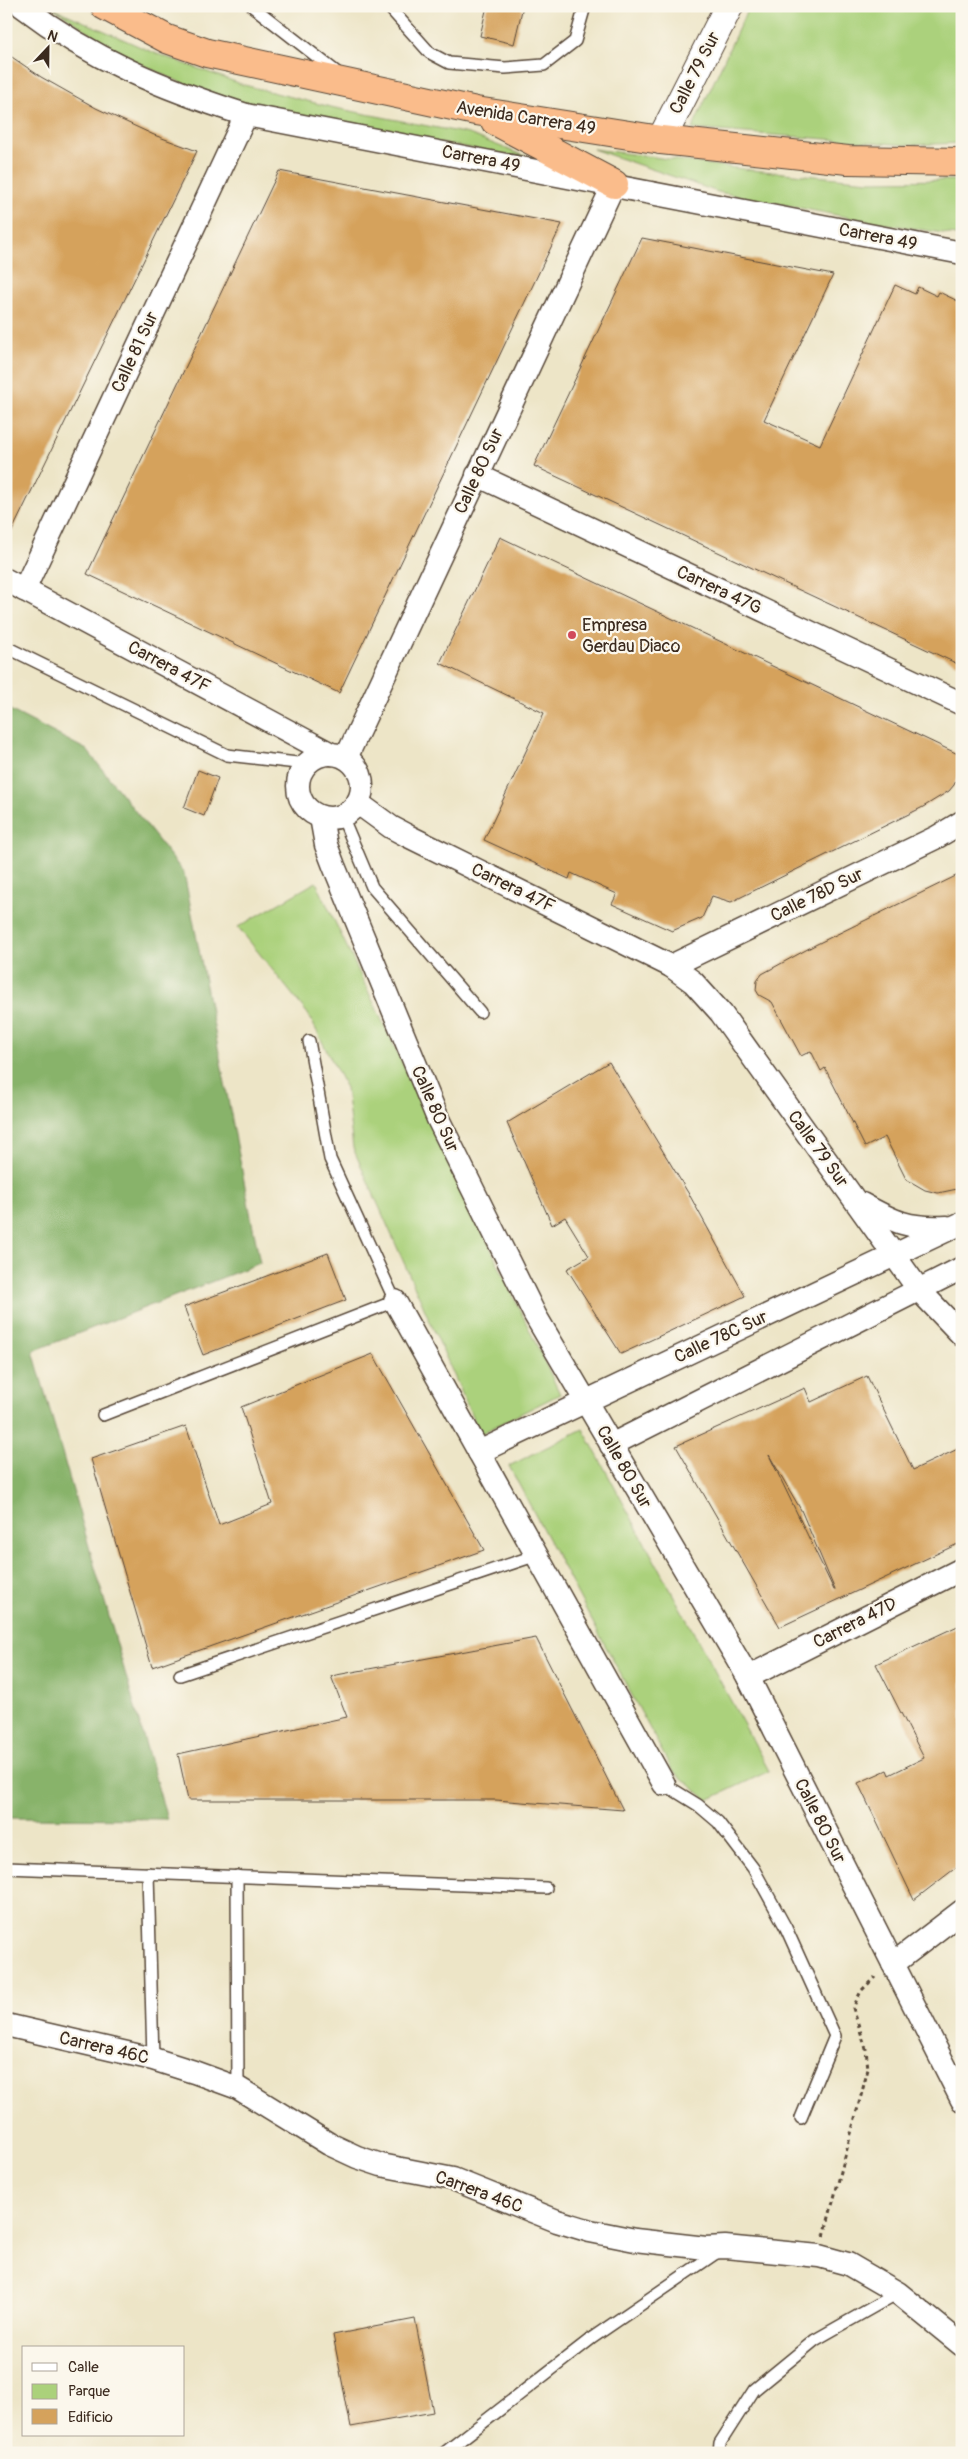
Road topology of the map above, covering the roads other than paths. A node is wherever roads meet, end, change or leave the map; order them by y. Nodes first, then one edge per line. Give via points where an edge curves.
1 (22, 6) edge
2 (105, 6) edge
3 (252, 6) edge
4 (388, 6) edge
5 (585, 6) edge
6 (729, 6) edge
7 (354, 86) junction
8 (476, 111) junction
9 (246, 115) junction
10 (661, 140) junction
11 (962, 162) edge
12 (614, 184) junction
13 (962, 252) edge
14 (477, 475) junction
15 (15, 585) edge
16 (6, 647) edge
17 (962, 704) edge
18 (338, 756) junction
19 (306, 764) junction
20 (340, 812) junction
21 (962, 822) edge
22 (671, 966) junction
23 (480, 1012) dead end
24 (309, 1041) dead end
25 (856, 1201) junction
26 (957, 1225) edge
27 (894, 1255) junction
28 (962, 1268) edge
29 (919, 1290) junction
30 (395, 1301) junction
31 (962, 1335) edge
32 (586, 1402) junction
33 (103, 1414) dead end
34 (611, 1445) junction
35 (479, 1452) junction
36 (537, 1555) junction
37 (962, 1569) edge
38 (180, 1675) dead end
39 (748, 1677) junction
40 (664, 1784) joint
41 (6, 1868) edge
42 (148, 1873) junction
43 (237, 1876) junction
44 (546, 1888) dead end
45 (962, 1911) edge
46 (893, 1964) junction
47 (6, 2025) edge
48 (153, 2059) junction
49 (238, 2088) junction
50 (962, 2100) edge
51 (801, 2118) dead end
52 (724, 2247) junction
53 (898, 2293) junction
54 (958, 2340) edge
55 (454, 2449) edge
56 (444, 2453) edge
57 (719, 2453) edge

1 - 9 street, Carrera 49 via 69,40 121,68 163,87
2 - 7 highway, Avenida Carrera 49 via 167,39 207,53
3 - 7 lane
4 - 5 lane via 430,53 449,63 504,68 544,65 574,41
6 - 10 street, Calle 79 Sur
7 - 8 highway, Avenida Carrera 49
8 - 10 highway, Avenida Carrera 49
8 - 12 highway
9 - 12 street, Carrera 49
9 - 15 street, Calle 81 Sur
10 - 11 highway, Avenida Carrera 49 via 848,160
12 - 13 street, Carrera 49
12 - 14 street, Calle 80 Sur
14 - 17 street, Carrera 47G
14 - 18 street, Calle 80 Sur
15 - 18 street, Carrera 47F
16 - 19 lane via 227,755
18 - 19 street via 320,755
18 - 20 street via 354,764 361,778 362,794
19 - 20 street via 299,776 299,797 304,806
20 - 22 street, Carrera 47F via 390,827
20 - 23 lane via 372,887
20 - 32 street, Calle 80 Sur via 326,846 438,1118 535,1316
21 - 22 street, Calle 78D Sur
22 - 25 street, Calle 79 Sur via 693,982 721,1013
24 - 30 lane via 330,1159
25 - 26 street via 891,1220 920,1228
25 - 27 street, Calle 79 Sur
26 - 27 street, Calle 78C Sur
27 - 29 street, Calle 79 Sur
27 - 32 street, Calle 78C Sur
28 - 29 street
29 - 31 street, Calle 79 Sur
29 - 34 street
30 - 33 lane
30 - 35 street
32 - 34 street, Calle 80 Sur
32 - 35 street, Calle 78C Sur
34 - 39 street, Calle 80 Sur
35 - 36 street
36 - 38 lane
36 - 40 street
37 - 39 street, Carrera 47D
39 - 46 street, Calle 80 Sur
40 - 51 lane via 718,1822 753,1868 786,1928 835,2036
41 - 42 lane
42 - 43 lane
42 - 48 lane
43 - 44 lane
43 - 49 lane
45 - 46 street
46 - 50 street, Calle 80 Sur
47 - 48 street, Carrera 46C
48 - 49 street, Carrera 46C
49 - 52 street, Carrera 46C via 329,2144 381,2165 453,2179 556,2221 590,2231 635,2240
52 - 53 street, Carrera 46C via 819,2256 848,2264
52 - 55 lane via 592,2338
53 - 54 street, Carrera 46C
53 - 57 lane via 815,2340 754,2390 720,2443
55 - 56 lane

